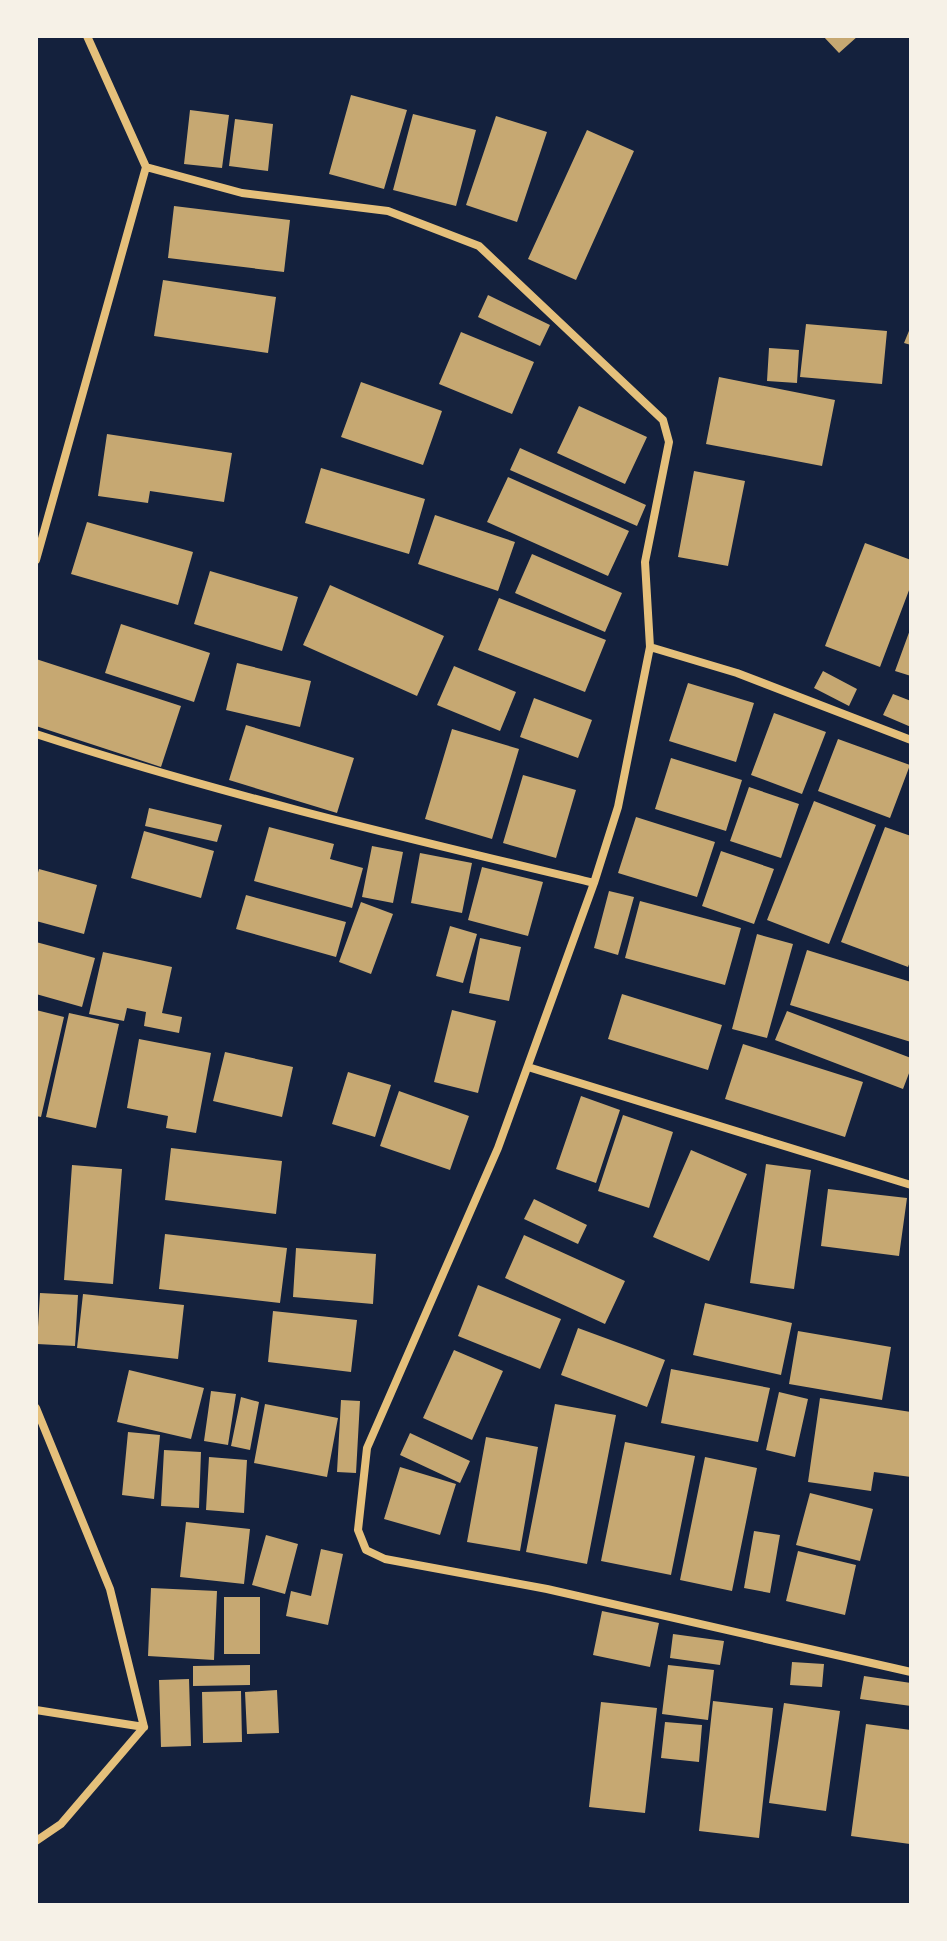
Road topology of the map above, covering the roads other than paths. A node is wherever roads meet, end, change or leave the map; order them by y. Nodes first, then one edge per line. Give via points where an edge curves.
1 (87, 36) edge
2 (146, 167) junction
3 (36, 560) edge
4 (650, 647) junction
5 (36, 734) edge
6 (911, 740) edge
7 (594, 883) junction
8 (528, 1067) junction
9 (911, 1185) edge
10 (36, 1408) edge
11 (911, 1672) edge
12 (36, 1710) edge
13 (144, 1727) junction
14 (36, 1841) edge

1 - 2 street
2 - 3 street
2 - 4 street via 242,193 388,211 479,246 618,375 663,420 669,442 645,562
4 - 6 street via 737,673
4 - 7 street via 618,807
5 - 7 street via 149,771
7 - 8 street
8 - 9 street
8 - 11 street via 367,1448 358,1530 366,1550 385,1559 547,1589
10 - 13 street via 110,1589
12 - 13 street
13 - 14 street via 61,1824

